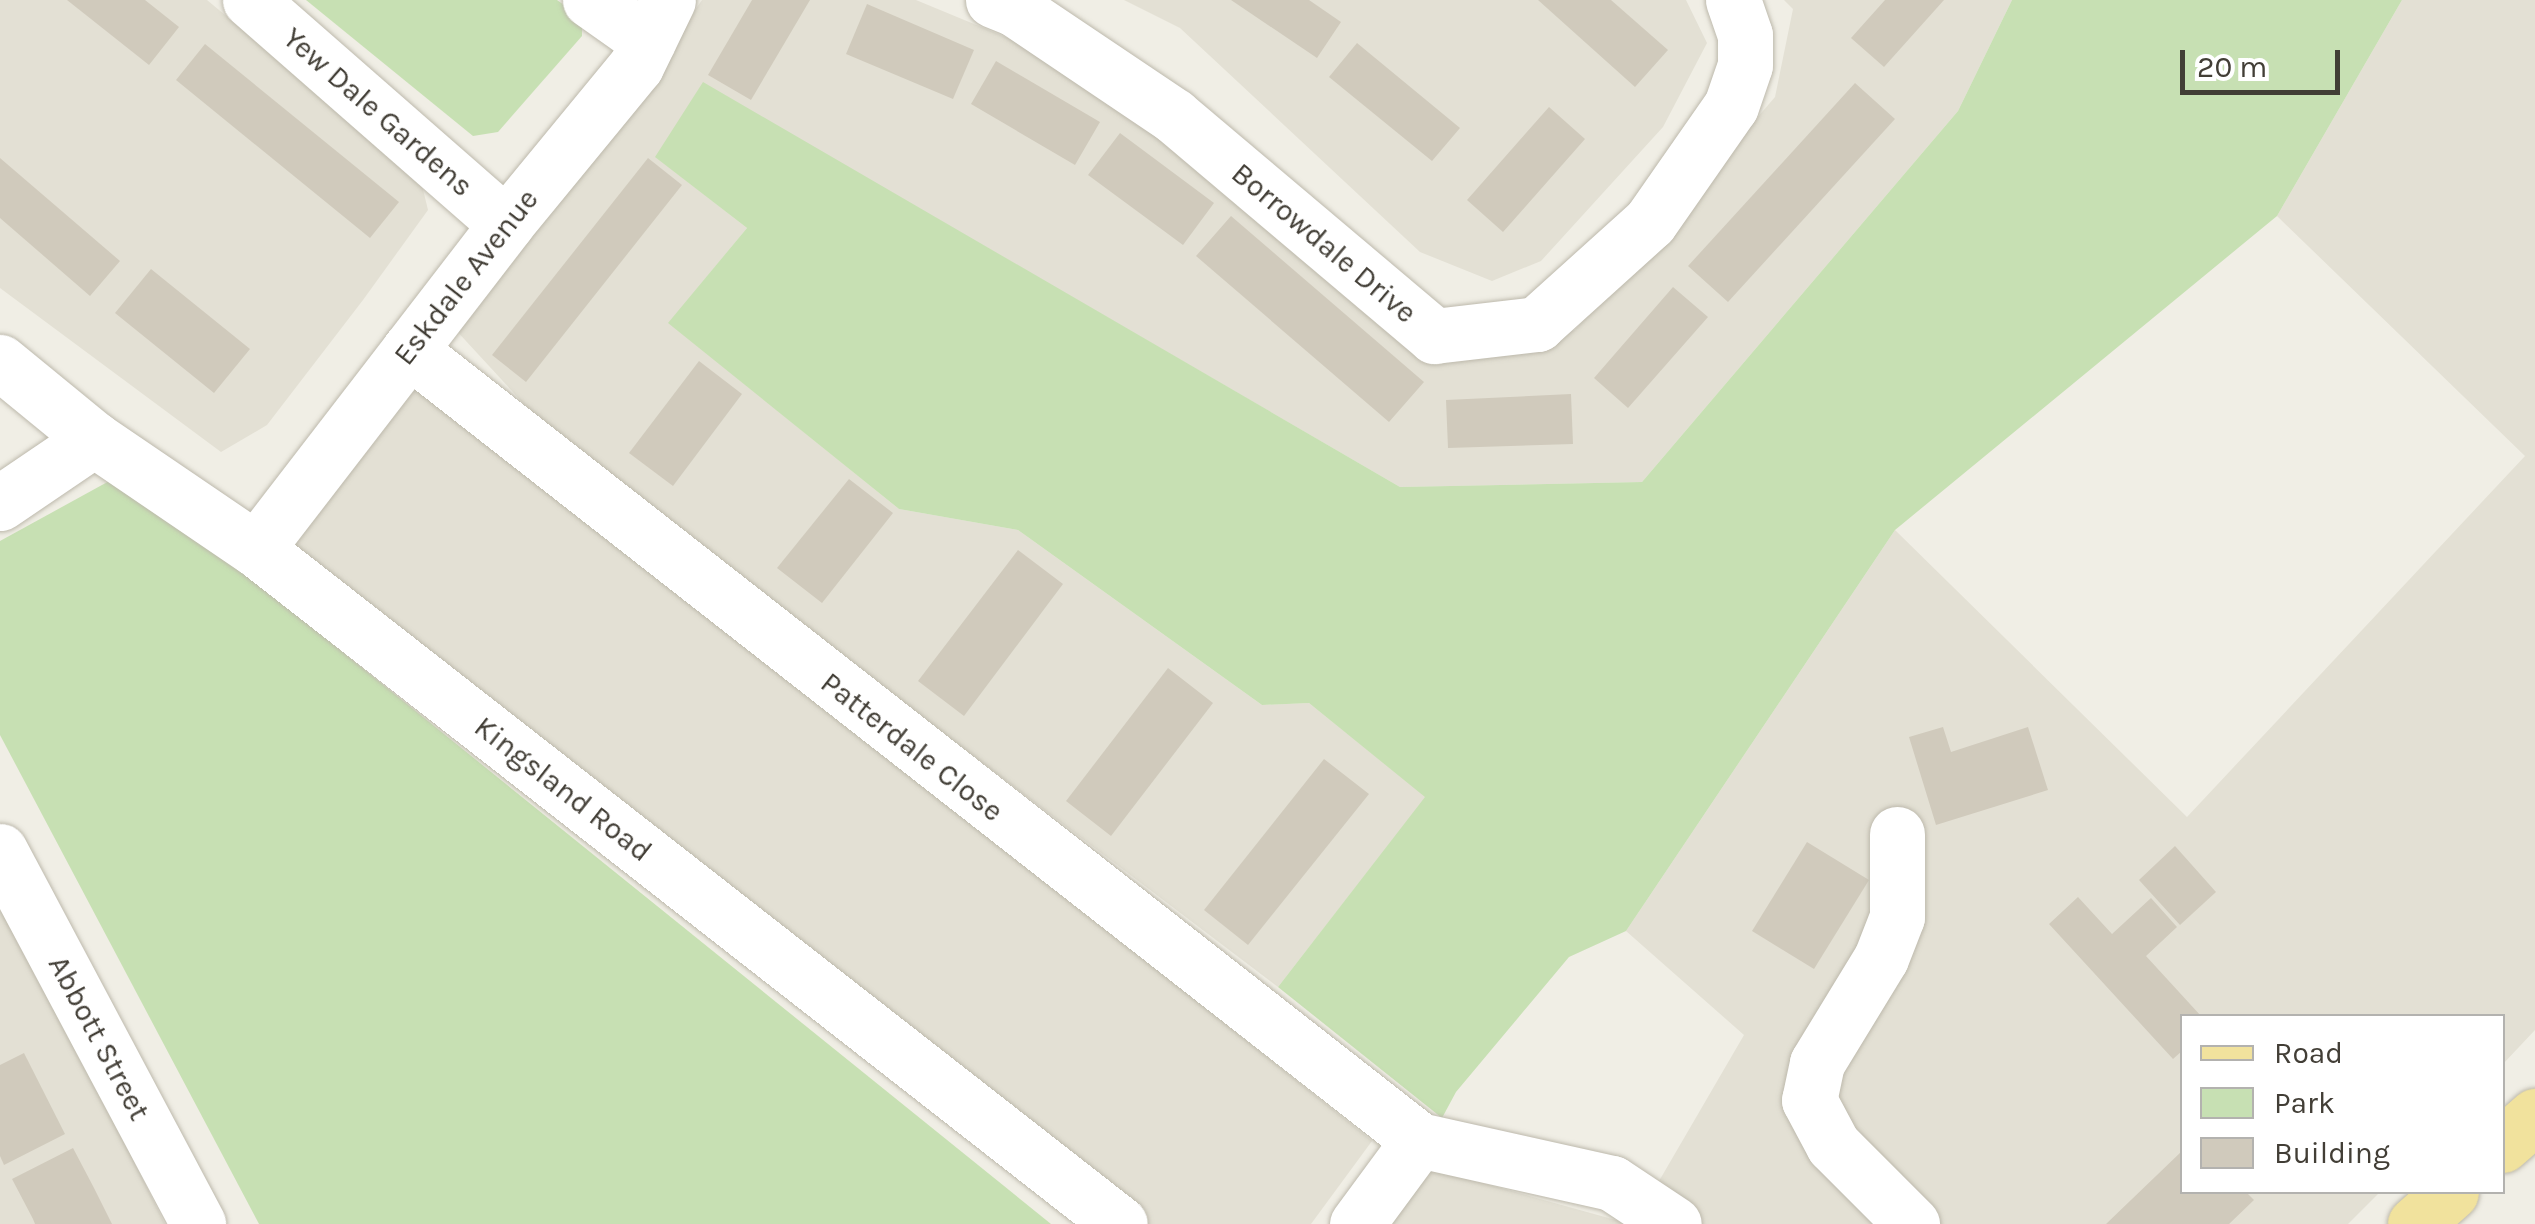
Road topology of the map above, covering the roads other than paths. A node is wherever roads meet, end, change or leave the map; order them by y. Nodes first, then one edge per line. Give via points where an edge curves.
1 (250, 0) edge
2 (590, 0) edge
3 (993, 0) edge
4 (1733, 0) edge
5 (658, 21) edge
6 (506, 224) junction
7 (408, 350) junction
8 (0, 362) edge
9 (94, 439) junction
10 (0, 503) edge
11 (256, 549) junction
12 (1897, 834) dead end
13 (0, 851) edge
14 (2535, 1116) edge
15 (1419, 1140) junction
16 (2505, 1142) edge
17 (2448, 1194) edge
18 (198, 1224) edge
19 (1120, 1224) edge
20 (1357, 1224) edge
21 (1674, 1224) edge
22 (1912, 1224) edge
23 (2415, 1224) edge

1 - 6 street, Yew Dale Gardens
2 - 5 street
3 - 4 street, Borrowdale Drive via 1174,116 1434,336 1538,324 1650,222 1730,106 1746,65 1746,35
5 - 6 street, Eskdale Avenue via 636,66
6 - 7 street, Eskdale Avenue
7 - 11 street, Eskdale Avenue
7 - 15 street, Patterdale Close
8 - 9 street, Kingsland Road
9 - 10 street
9 - 11 street, Kingsland Road
11 - 19 street, Kingsland Road
12 - 22 street via 1897,916 1880,958 1817,1063 1809,1100 1833,1144
13 - 18 street, Abbott Street
14 - 16 main road
15 - 20 street
15 - 21 street via 1612,1183
17 - 23 main road

